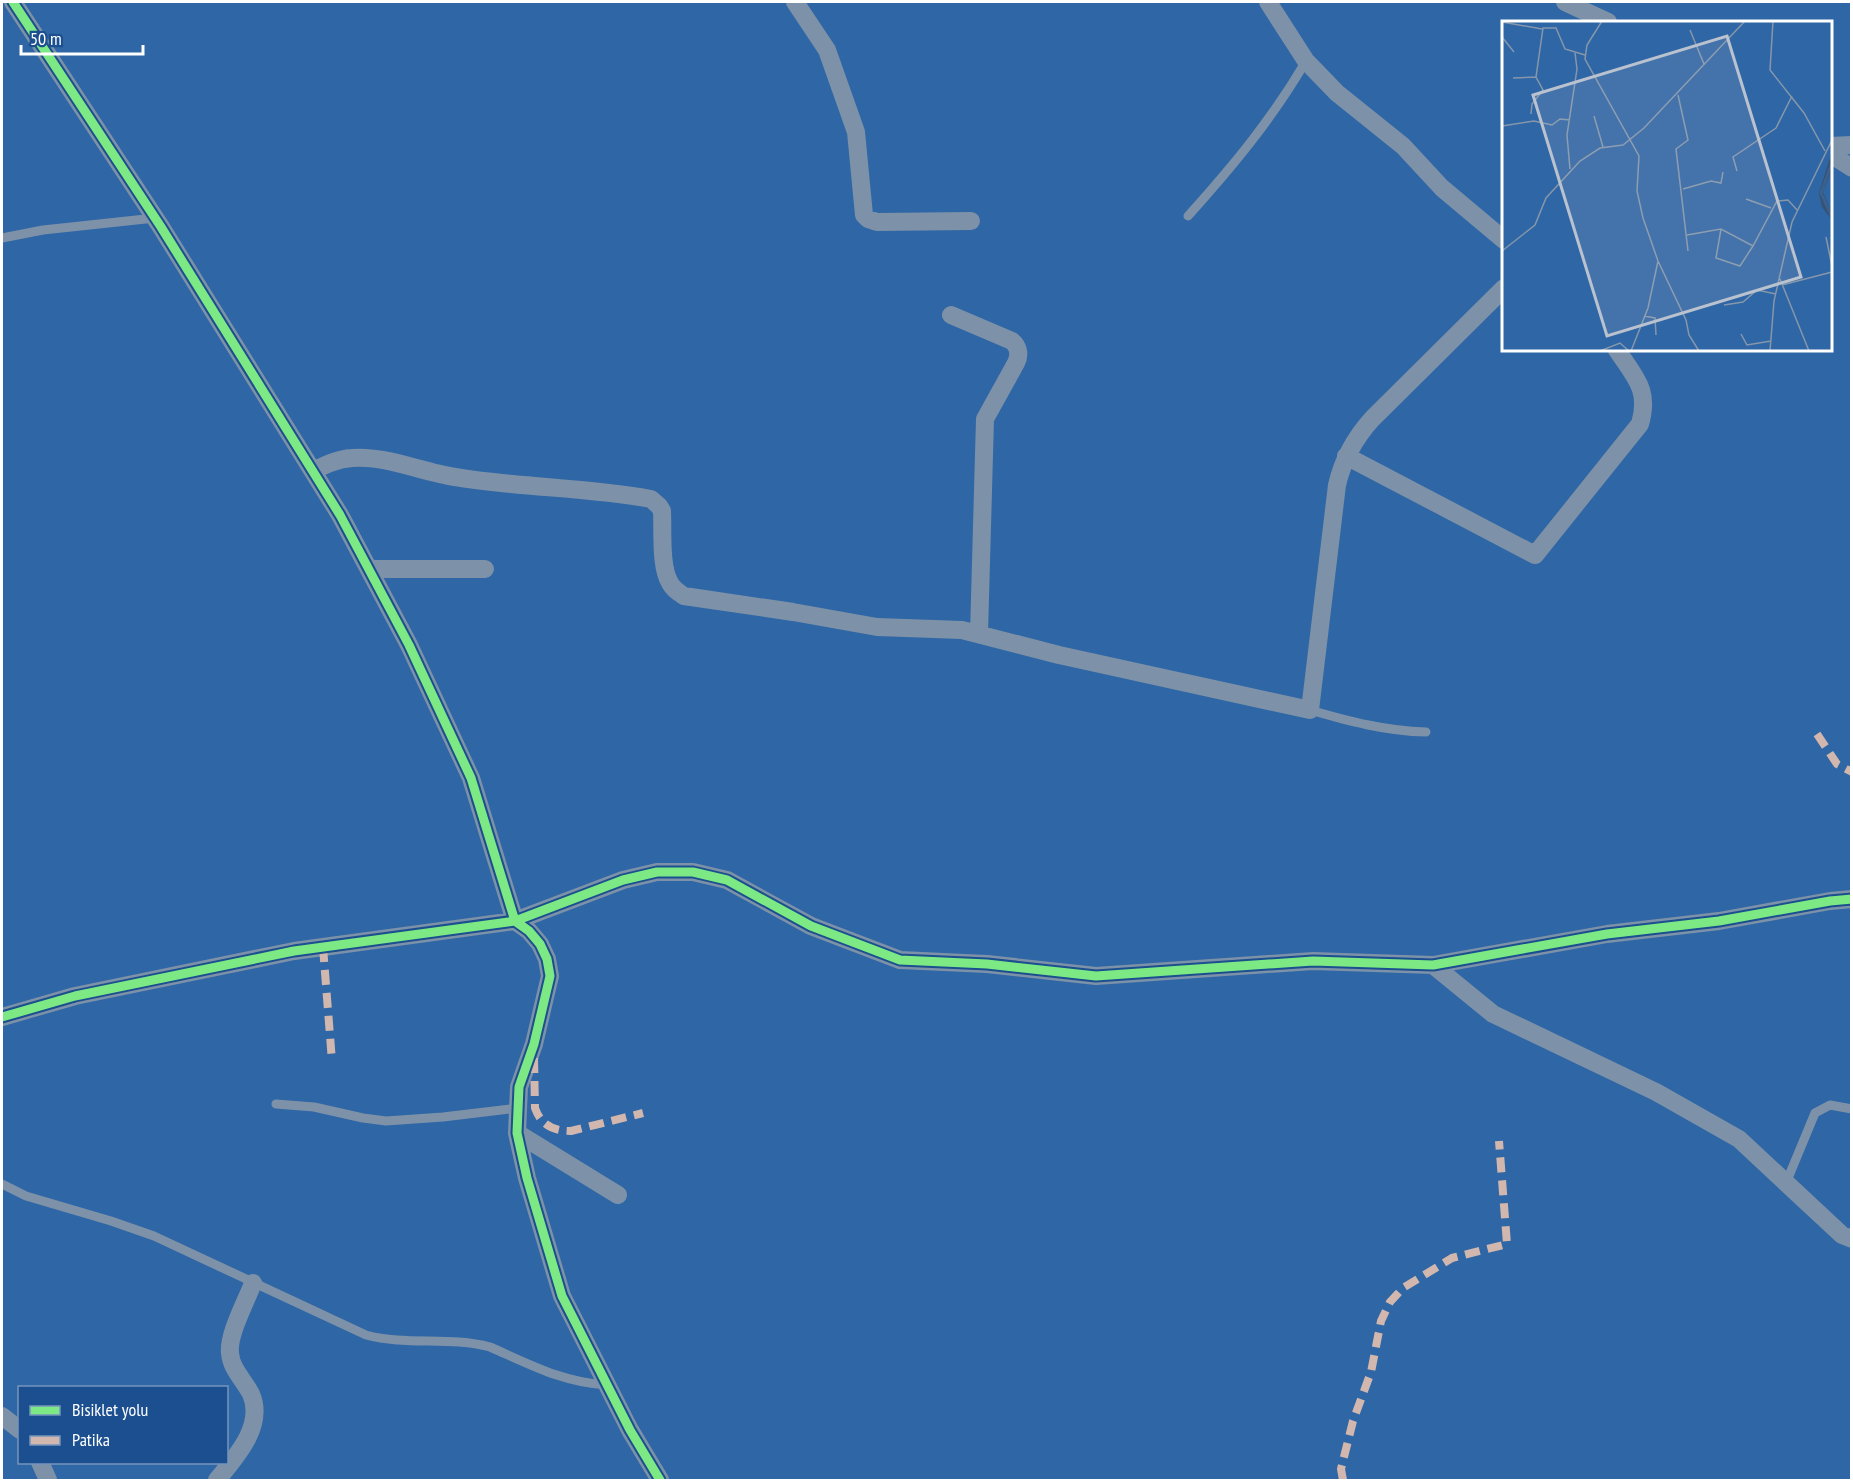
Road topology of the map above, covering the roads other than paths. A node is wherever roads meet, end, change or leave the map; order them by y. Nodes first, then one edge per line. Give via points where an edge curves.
1 (13, 2) edge
2 (795, 2) edge
3 (1268, 2) edge
4 (1565, 2) edge
5 (1606, 21) edge
6 (1306, 61) junction
7 (1851, 145) edge
8 (1832, 146) edge
9 (1832, 155) edge
10 (1851, 168) edge
11 (1188, 216) dead end
12 (155, 218) junction
13 (971, 221) dead end
14 (2, 238) edge
15 (1502, 239) edge
16 (1502, 289) edge
17 (951, 315) dead end
18 (1618, 351) edge
19 (1346, 456) junction
20 (313, 471) junction
21 (369, 569) junction
22 (485, 569) dead end
23 (979, 634) junction
24 (1310, 710) junction
25 (1425, 732) dead end
26 (1851, 899) edge
27 (515, 921) junction
28 (1433, 965) junction
29 (2, 1017) edge
30 (276, 1104) dead end
31 (518, 1108) junction
32 (1851, 1109) edge
33 (517, 1133) junction
34 (1786, 1183) junction
35 (2, 1184) edge
36 (618, 1195) dead end
37 (1851, 1239) edge
38 (253, 1283) junction
39 (607, 1385) junction
40 (2, 1416) edge
41 (18, 1428) edge
42 (41, 1464) edge
43 (48, 1480) edge
44 (217, 1480) edge
45 (660, 1480) edge

1 - 12 street
2 - 13 street via 827,50 856,132 864,215 877,222
3 - 6 street
4 - 5 street
6 - 11 lane via 1252,142
6 - 15 street
7 - 8 street
9 - 10 street
12 - 14 lane
12 - 20 street
16 - 19 street via 1372,419
17 - 23 street via 1012,341 1019,354 985,419
18 - 19 street via 1640,384 1644,409 1640,424 1535,555
19 - 24 street via 1337,485
20 - 21 street
20 - 23 street via 352,458 373,459 455,477 651,499 662,511 665,572 675,590 684,596 877,627
21 - 22 street
21 - 27 street via 471,778
23 - 24 street
24 - 25 lane via 1376,728
26 - 28 street via 1719,921 1607,934
27 - 28 street via 623,880 657,872 693,872 727,880 811,926 900,960 987,964 1096,976 1313,961
27 - 29 street via 294,951 75,996
27 - 31 street via 540,944 550,976 519,1087
28 - 34 street via 1493,1014 1656,1092 1739,1139
30 - 31 lane via 386,1120
31 - 33 street
32 - 34 lane via 1830,1105 1815,1113
33 - 36 street
33 - 39 street via 562,1296
34 - 37 street
35 - 38 lane via 26,1196 153,1236
38 - 39 lane via 366,1335 403,1341 480,1344 559,1377
38 - 44 street via 229,1351 232,1364 251,1395 253,1421 246,1441
39 - 45 street
40 - 41 street
42 - 43 street

